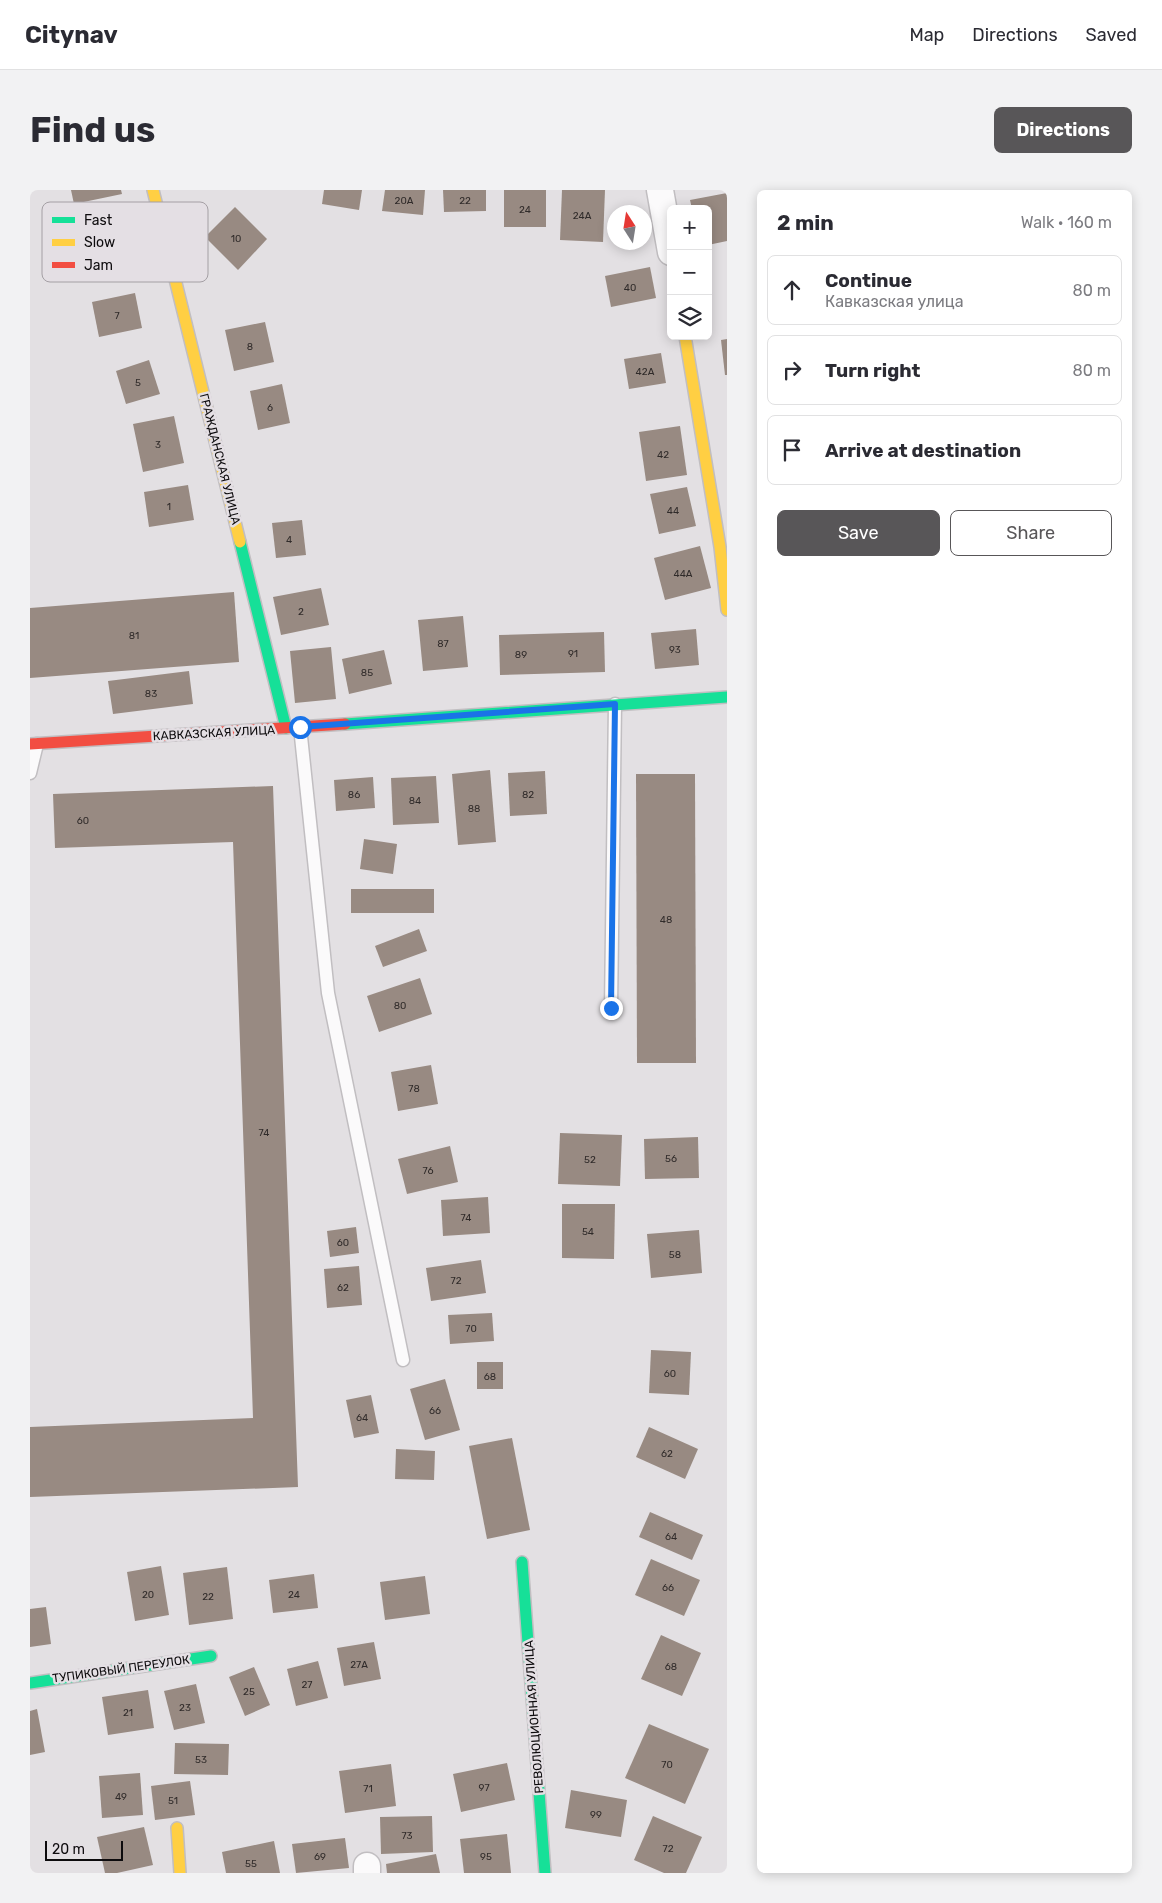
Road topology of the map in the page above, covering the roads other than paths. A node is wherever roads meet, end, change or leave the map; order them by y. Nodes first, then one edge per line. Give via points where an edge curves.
1 (660, 190) edge
2 (671, 250) edge
3 (176, 282) edge
4 (686, 340) edge
5 (723, 547) edge
6 (727, 610) edge
7 (727, 697) edge
8 (615, 704) junction
9 (300, 727) junction
10 (286, 728) junction
11 (34, 744) edge
12 (30, 773) edge
13 (611, 1008) dead end
14 (403, 1360) dead end
15 (522, 1562) dead end
16 (211, 1656) dead end
17 (30, 1683) edge
18 (177, 1828) dead end
19 (180, 1873) edge
20 (545, 1873) edge

1 - 2 street
3 - 10 street, ГРАЖДАНСКАЯ УЛИЦА
4 - 5 street
5 - 6 street
7 - 8 street, КАВКАЗСКАЯ УЛИЦА
8 - 9 street, КАВКАЗСКАЯ УЛИЦА
8 - 13 lane
9 - 10 street, КАВКАЗСКАЯ УЛИЦА
9 - 14 lane via 328,993
10 - 11 street, КАВКАЗСКАЯ УЛИЦА
11 - 12 lane
15 - 20 street, РЕВОЛЮЦИОННАЯ УЛИЦА
16 - 17 street, ТУПИКОВЫЙ ПЕРЕУЛОК
18 - 19 street

